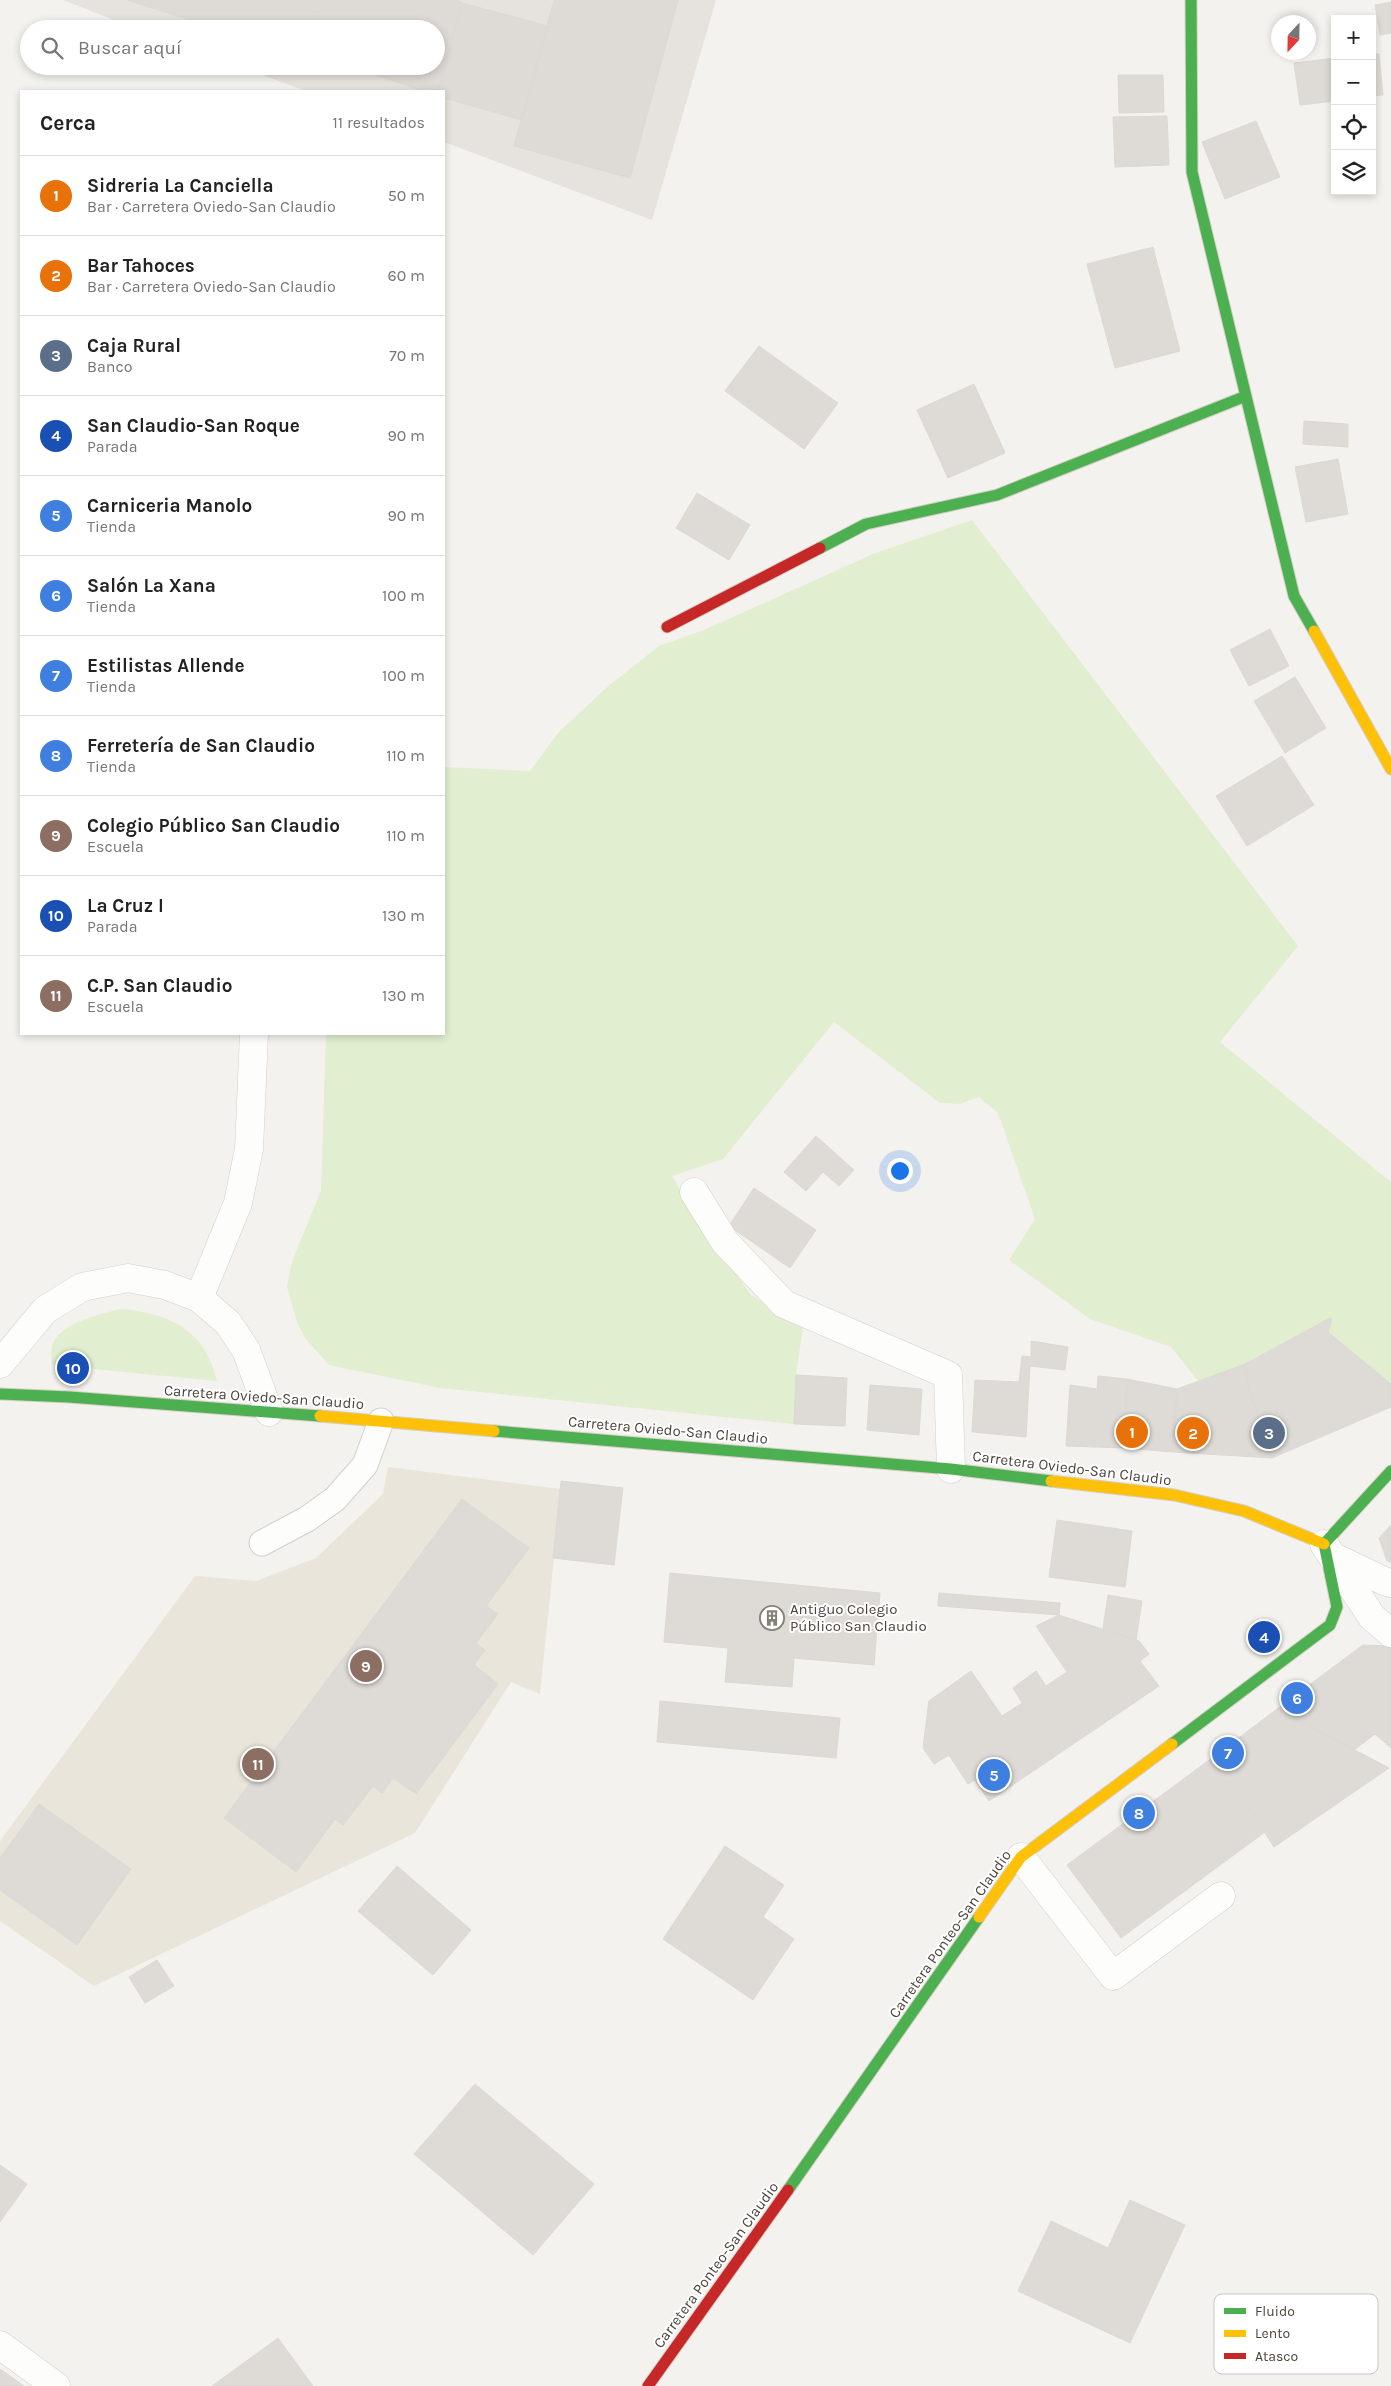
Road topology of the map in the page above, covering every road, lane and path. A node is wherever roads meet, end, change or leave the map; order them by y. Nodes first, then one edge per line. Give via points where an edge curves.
1 (1191, 0) edge
2 (1246, 396) junction
3 (667, 627) dead end
4 (1391, 769) edge
5 (254, 1035) edge
6 (694, 1192) dead end
7 (199, 1298) junction
8 (0, 1364) edge
9 (0, 1394) edge
10 (269, 1412) junction
11 (381, 1421) junction
12 (951, 1469) junction
13 (1391, 1471) edge
14 (262, 1544) dead end
15 (1329, 1550) junction
16 (1391, 1583) edge
17 (1391, 1633) edge
18 (1021, 1857) junction
19 (1221, 1896) dead end
20 (0, 2346) edge
21 (56, 2386) edge
22 (648, 2386) edge

1 - 2 street via 1192,172
2 - 3 street via 997,495 866,524
2 - 4 street via 1294,596
5 - 7 street via 249,1149 238,1203
6 - 12 street via 725,1242 784,1304 948,1375
7 - 8 street via 165,1285 128,1278 82,1287 45,1310
7 - 10 street via 228,1323 246,1350
9 - 10 street, Carretera Oviedo-San Claudio
10 - 11 street, Carretera Oviedo-San Claudio
11 - 12 street, Carretera Oviedo-San Claudio
11 - 14 lane via 365,1465 335,1499
12 - 15 street, Carretera Oviedo-San Claudio via 1174,1495 1244,1511
13 - 15 street
15 - 16 street
15 - 17 street via 1372,1617
15 - 18 street, Carretera Ponteo-San Claudio via 1337,1607 1330,1625
18 - 19 street via 1113,1976
18 - 22 street, Carretera Ponteo-San Claudio
20 - 21 street

